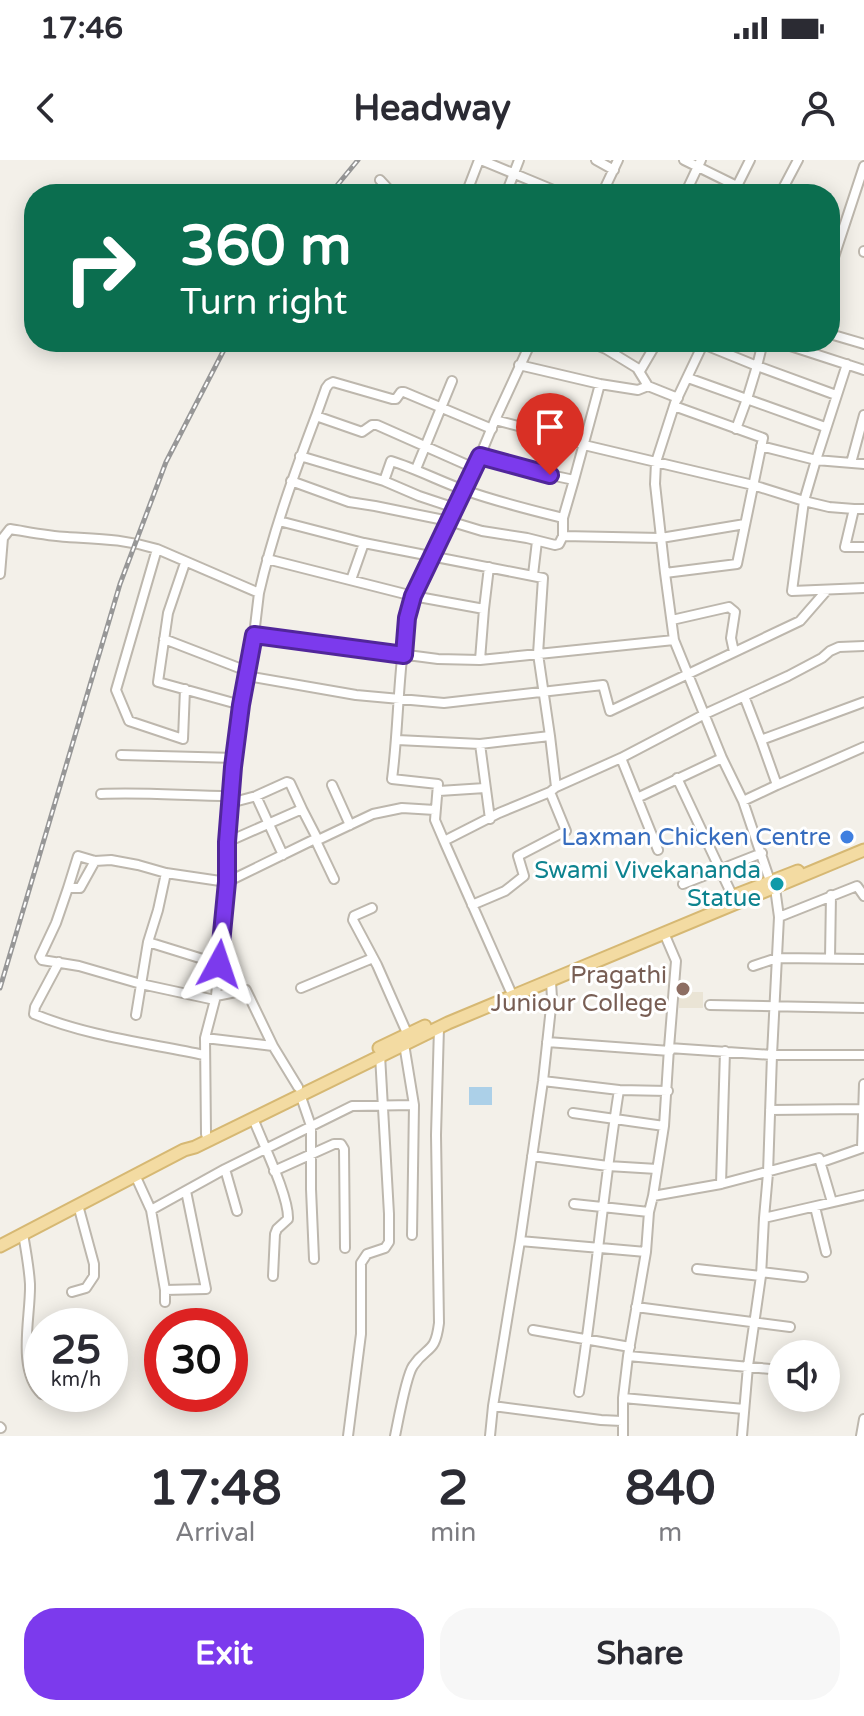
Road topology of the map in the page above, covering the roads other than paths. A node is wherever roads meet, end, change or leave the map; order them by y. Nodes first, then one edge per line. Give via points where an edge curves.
1 (480, 160) edge
2 (519, 160) edge
3 (596, 160) edge
4 (618, 160) edge
5 (684, 160) edge
6 (750, 160) edge
7 (798, 160) edge
8 (700, 163) edge
9 (864, 166) edge
10 (614, 170) junction
11 (514, 172) junction
12 (380, 180) dead end
13 (384, 184) edge
14 (470, 184) edge
15 (510, 184) edge
16 (541, 184) edge
17 (607, 184) edge
18 (690, 184) edge
19 (727, 184) edge
20 (738, 184) edge
21 (785, 184) edge
22 (840, 234) edge
23 (840, 337) edge
24 (864, 344) edge
25 (526, 352) edge
26 (611, 352) edge
27 (651, 352) edge
28 (698, 352) edge
29 (724, 352) edge
30 (760, 352) edge
31 (809, 352) edge
32 (847, 364) junction
33 (519, 365) junction
34 (757, 366) junction
35 (864, 370) edge
36 (640, 371) junction
37 (688, 378) junction
38 (452, 381) dead end
39 (600, 384) junction
40 (645, 387) junction
41 (836, 395) junction
42 (747, 399) junction
43 (676, 402) junction
44 (441, 407) junction
45 (864, 415) edge
46 (316, 416) junction
47 (494, 424) junction
48 (825, 427) junction
49 (736, 429) junction
50 (426, 445) junction
51 (584, 445) junction
52 (761, 446) junction
53 (300, 456) junction
54 (480, 456) junction
55 (816, 460) junction
56 (656, 462) junction
57 (851, 463) junction
58 (864, 464) edge
59 (474, 468) junction
60 (416, 469) junction
61 (574, 480) junction
62 (291, 481) junction
63 (384, 481) junction
64 (753, 485) junction
65 (463, 490) junction
66 (804, 501) junction
67 (455, 508) junction
68 (854, 509) junction
69 (864, 509) edge
70 (563, 518) junction
71 (279, 521) junction
72 (449, 521) junction
73 (745, 524) junction
74 (563, 536) junction
75 (661, 538) junction
76 (537, 541) junction
77 (364, 543) junction
78 (864, 547) edge
79 (157, 549) junction
80 (431, 557) junction
81 (267, 559) junction
82 (185, 563) junction
83 (489, 567) junction
84 (665, 573) junction
85 (0, 574) edge
86 (533, 575) junction
87 (351, 580) junction
88 (864, 588) edge
89 (827, 590) junction
90 (259, 593) junction
91 (413, 596) junction
92 (484, 609) junction
93 (672, 620) junction
94 (254, 635) junction
95 (164, 639) junction
96 (674, 640) junction
97 (864, 646) edge
98 (734, 652) junction
99 (538, 654) junction
100 (404, 655) junction
101 (480, 660) junction
102 (247, 673) junction
103 (688, 673) junction
104 (185, 689) junction
105 (543, 692) junction
106 (744, 696) junction
107 (399, 699) junction
108 (864, 702) edge
109 (241, 705) junction
110 (705, 714) junction
111 (550, 736) junction
112 (397, 740) junction
113 (761, 740) junction
114 (480, 744) junction
115 (864, 747) edge
116 (121, 755) dead end
117 (236, 758) junction
118 (621, 758) junction
119 (722, 758) junction
120 (677, 778) junction
121 (332, 785) dead end
122 (777, 785) junction
123 (485, 788) junction
124 (553, 789) junction
125 (439, 791) junction
126 (101, 794) dead end
127 (256, 796) junction
128 (637, 798) junction
129 (231, 799) junction
130 (743, 801) junction
131 (302, 809) junction
132 (435, 810) junction
133 (490, 819) junction
134 (269, 823) junction
135 (350, 825) junction
136 (444, 841) junction
137 (227, 842) junction
138 (864, 842) edge
139 (658, 850) dead end
140 (864, 850) edge
141 (762, 853) junction
142 (283, 855) junction
143 (95, 861) junction
144 (721, 868) junction
145 (166, 873) junction
146 (334, 879) dead end
147 (227, 882) junction
148 (683, 884) dead end
149 (773, 884) junction
150 (68, 888) junction
151 (831, 895) junction
152 (864, 896) edge
153 (733, 897) junction
154 (472, 905) junction
155 (372, 908) dead end
156 (779, 917) junction
157 (664, 933) junction
158 (148, 942) junction
159 (373, 958) junction
160 (777, 958) junction
161 (830, 958) junction
162 (864, 959) edge
163 (59, 962) junction
164 (219, 964) junction
165 (753, 966) dead end
166 (551, 982) junction
167 (141, 984) junction
168 (301, 988) dead end
169 (510, 990) junction
170 (216, 998) junction
171 (710, 1005) dead end
172 (775, 1005) junction
173 (864, 1008) edge
174 (136, 1015) dead end
175 (439, 1027) junction
176 (205, 1038) junction
177 (406, 1039) junction
178 (547, 1042) junction
179 (273, 1046) junction
180 (670, 1050) junction
181 (725, 1051) junction
182 (204, 1055) junction
183 (380, 1055) junction
184 (772, 1055) junction
185 (864, 1055) edge
186 (543, 1081) junction
187 (864, 1084) edge
188 (619, 1090) junction
189 (299, 1091) junction
190 (668, 1091) junction
191 (383, 1105) junction
192 (414, 1105) junction
193 (863, 1109) edge
194 (770, 1110) junction
195 (573, 1113) dead end
196 (253, 1118) junction
197 (615, 1118) junction
198 (311, 1126) junction
199 (664, 1126) junction
200 (206, 1134) junction
201 (863, 1147) edge
202 (265, 1149) junction
203 (184, 1150) junction
204 (311, 1154) junction
205 (532, 1156) junction
206 (822, 1162) junction
207 (608, 1166) junction
208 (225, 1169) junction
209 (657, 1169) junction
210 (274, 1171) junction
211 (768, 1173) junction
212 (135, 1175) junction
213 (721, 1184) junction
214 (186, 1191) junction
215 (653, 1196) junction
216 (864, 1198) edge
217 (832, 1202) junction
218 (574, 1204) dead end
219 (78, 1205) junction
220 (815, 1207) junction
221 (603, 1208) junction
222 (151, 1210) junction
223 (237, 1211) dead end
224 (649, 1212) junction
225 (764, 1218) junction
226 (23, 1234) junction
227 (412, 1235) dead end
228 (520, 1241) junction
229 (0, 1246) edge
230 (345, 1248) dead end
231 (597, 1248) junction
232 (646, 1252) junction
233 (826, 1252) dead end
234 (314, 1259) dead end
235 (697, 1269) dead end
236 (761, 1274) junction
237 (273, 1276) dead end
238 (803, 1277) dead end
239 (165, 1290) junction
240 (72, 1292) dead end
241 (165, 1302) dead end
242 (636, 1307) junction
243 (29, 1308) edge
244 (755, 1322) junction
245 (790, 1327) dead end
246 (533, 1330) dead end
247 (587, 1341) junction
248 (629, 1351) junction
249 (748, 1366) junction
250 (768, 1368) edge
251 (579, 1392) dead end
252 (623, 1398) junction
253 (493, 1406) junction
254 (744, 1409) junction
255 (864, 1419) edge
256 (622, 1421) junction
257 (348, 1436) edge
258 (395, 1436) edge
259 (490, 1436) edge
260 (623, 1436) edge
261 (742, 1436) edge
262 (861, 1436) edge

1 - 11 street
1 - 14 street
2 - 11 street
3 - 10 street
4 - 10 street
5 - 8 street
6 - 20 street
7 - 21 street
8 - 18 street
8 - 19 street
9 - 22 street
10 - 17 street
11 - 15 street
11 - 16 street
12 - 13 street
23 - 24 street
25 - 33 street
26 - 36 street
27 - 36 street
28 - 37 street
29 - 34 street
30 - 34 street
31 - 32 street
32 - 35 street
32 - 41 street
33 - 39 street
33 - 47 street
34 - 41 street
34 - 42 street
36 - 40 street
37 - 42 street
37 - 43 street
38 - 44 street
39 - 40 street
39 - 51 street
40 - 43 street
41 - 48 street
42 - 48 street
42 - 49 street
43 - 49 street
43 - 56 street
44 - 46 street via 404,392 392,399 333,382
44 - 47 street
44 - 50 street
45 - 57 street
46 - 50 street via 362,432 377,425
46 - 53 street
47 - 51 street
47 - 54 street
48 - 55 street
49 - 52 street via 763,438
50 - 59 street
50 - 60 street
51 - 56 street
51 - 61 street
52 - 55 street
52 - 64 street
53 - 62 street
53 - 63 street
54 - 59 street
54 - 61 street
55 - 57 street
55 - 66 street
56 - 64 street
56 - 75 street
57 - 58 street
59 - 65 street
60 - 63 street via 391,461
60 - 65 street
61 - 70 street
62 - 71 street
62 - 72 street via 349,502
63 - 67 street
64 - 66 street
64 - 73 street
65 - 67 street
65 - 70 street
66 - 68 street
66 - 89 street via 792,591
67 - 72 street
68 - 69 street
68 - 78 street via 845,547
70 - 74 street
71 - 77 street
71 - 81 street
72 - 76 street
72 - 80 street
73 - 75 street
73 - 84 street via 737,564
74 - 75 street
74 - 76 street via 557,545
75 - 84 street
76 - 86 street
77 - 80 street
77 - 87 street
79 - 82 street
79 - 85 street via 10,529 3,538
79 - 104 street via 116,690 129,721 183,739
80 - 83 street
80 - 91 street
81 - 87 street
81 - 90 street
82 - 90 street
82 - 95 street
83 - 86 street
83 - 92 street
84 - 93 street
86 - 99 street via 544,582
87 - 91 street
88 - 89 street
89 - 98 street via 800,621
90 - 94 street
91 - 92 street
91 - 100 street
92 - 101 street
93 - 96 street
93 - 98 street via 729,607 735,612
94 - 100 street
94 - 102 street
95 - 102 street
95 - 104 street via 158,682
96 - 99 street
96 - 103 street
97 - 106 street via 839,647
98 - 103 street
99 - 101 street
99 - 105 street
100 - 101 street
100 - 107 street
102 - 107 street
102 - 109 street
103 - 105 street via 610,711 603,685
103 - 110 street
104 - 109 street
105 - 107 street via 444,703
105 - 111 street
106 - 110 street
106 - 113 street
107 - 112 street
108 - 113 street
109 - 117 street
110 - 118 street
110 - 119 street
111 - 114 street
111 - 124 street
112 - 114 street
112 - 125 street via 392,779 438,784
113 - 122 street
114 - 123 street
115 - 122 street
116 - 117 street
117 - 129 street
118 - 124 street
118 - 128 street
119 - 120 street
119 - 130 street
120 - 128 street
120 - 144 street
121 - 135 street
122 - 130 street
123 - 125 street
123 - 133 street
124 - 133 street
124 - 154 street via 566,831 518,856 524,876
125 - 132 street
126 - 129 street
127 - 129 street
127 - 131 street via 287,782
127 - 134 street
128 - 139 street
129 - 137 street
130 - 141 street
131 - 134 street
131 - 135 street via 318,840
132 - 135 street via 387,810
132 - 136 street
133 - 136 street
134 - 137 street
134 - 142 street
136 - 154 street
137 - 147 street
138 - 149 main road
140 - 149 main road
141 - 144 street
141 - 149 street
142 - 146 street via 315,839
142 - 147 street
143 - 145 street
143 - 150 street via 80,888
143 - 150 street via 78,856
144 - 148 street
144 - 153 street
145 - 147 street
145 - 158 street
147 - 164 street
149 - 153 main road
149 - 156 street
149 - 157 main road
150 - 163 street via 40,957
151 - 152 street via 857,886
151 - 156 street
151 - 161 street
153 - 169 main road
154 - 169 street
155 - 159 street via 353,918
156 - 160 street
157 - 166 main road
157 - 180 street via 676,961
158 - 164 street
158 - 167 street
159 - 168 street
159 - 177 street
160 - 161 street
160 - 165 street
160 - 172 street
161 - 162 street
163 - 167 street
163 - 182 street via 34,1014
164 - 170 street
166 - 175 main road
166 - 178 street
167 - 170 street
167 - 174 street
169 - 177 main road
170 - 176 street
170 - 179 street via 246,990
171 - 172 street
172 - 173 street
172 - 184 street
175 - 177 main road
175 - 258 street via 438,1336 411,1368
176 - 179 street
176 - 182 street
177 - 183 main road
177 - 189 main road
177 - 192 street
178 - 180 street
178 - 186 street
179 - 189 street
180 - 181 street
180 - 190 street
181 - 184 street
181 - 213 street
182 - 200 street
183 - 189 main road
183 - 191 street
184 - 185 street
184 - 194 street
186 - 188 street
186 - 205 street
187 - 193 street
188 - 190 street
188 - 197 street
189 - 196 main road
189 - 198 street
189 - 200 main road
190 - 199 street
191 - 192 street
191 - 198 street via 352,1106
191 - 257 street via 389,1242 361,1263 361,1334
192 - 227 street
193 - 194 street
193 - 201 street
194 - 211 street
195 - 197 street
196 - 202 street
196 - 203 main road
197 - 199 street
197 - 207 street
198 - 202 street
198 - 204 street
199 - 209 street
200 - 203 main road
201 - 206 street
202 - 208 street
202 - 210 street
203 - 212 main road
204 - 210 street
204 - 230 street via 334,1144 344,1149
204 - 234 street
205 - 207 street
205 - 228 street
206 - 211 street via 817,1158
206 - 217 street
207 - 209 street
207 - 221 street
208 - 214 street
208 - 223 street
209 - 215 street
210 - 237 street via 288,1219 275,1234
211 - 213 street
211 - 225 street
212 - 219 main road
212 - 222 street
213 - 215 street
214 - 222 street
214 - 239 street via 206,1289
215 - 224 street
216 - 217 street
217 - 220 street
218 - 221 street
219 - 226 main road
219 - 240 street via 94,1276 86,1288
220 - 225 street
220 - 233 street
221 - 224 street
221 - 231 street
222 - 239 street
224 - 232 street
225 - 236 street
226 - 229 main road
226 - 243 street
228 - 231 street
228 - 253 street
231 - 232 street
231 - 247 street
232 - 242 street
235 - 236 street
236 - 238 street
236 - 244 street
239 - 241 street
242 - 244 street
242 - 248 street
244 - 245 street
244 - 249 street
246 - 247 street
247 - 248 street
247 - 251 street
248 - 249 street
248 - 252 street
249 - 250 street
249 - 254 street
252 - 254 street
252 - 256 street
253 - 256 street
253 - 259 street
254 - 261 street
255 - 262 street
256 - 260 street

